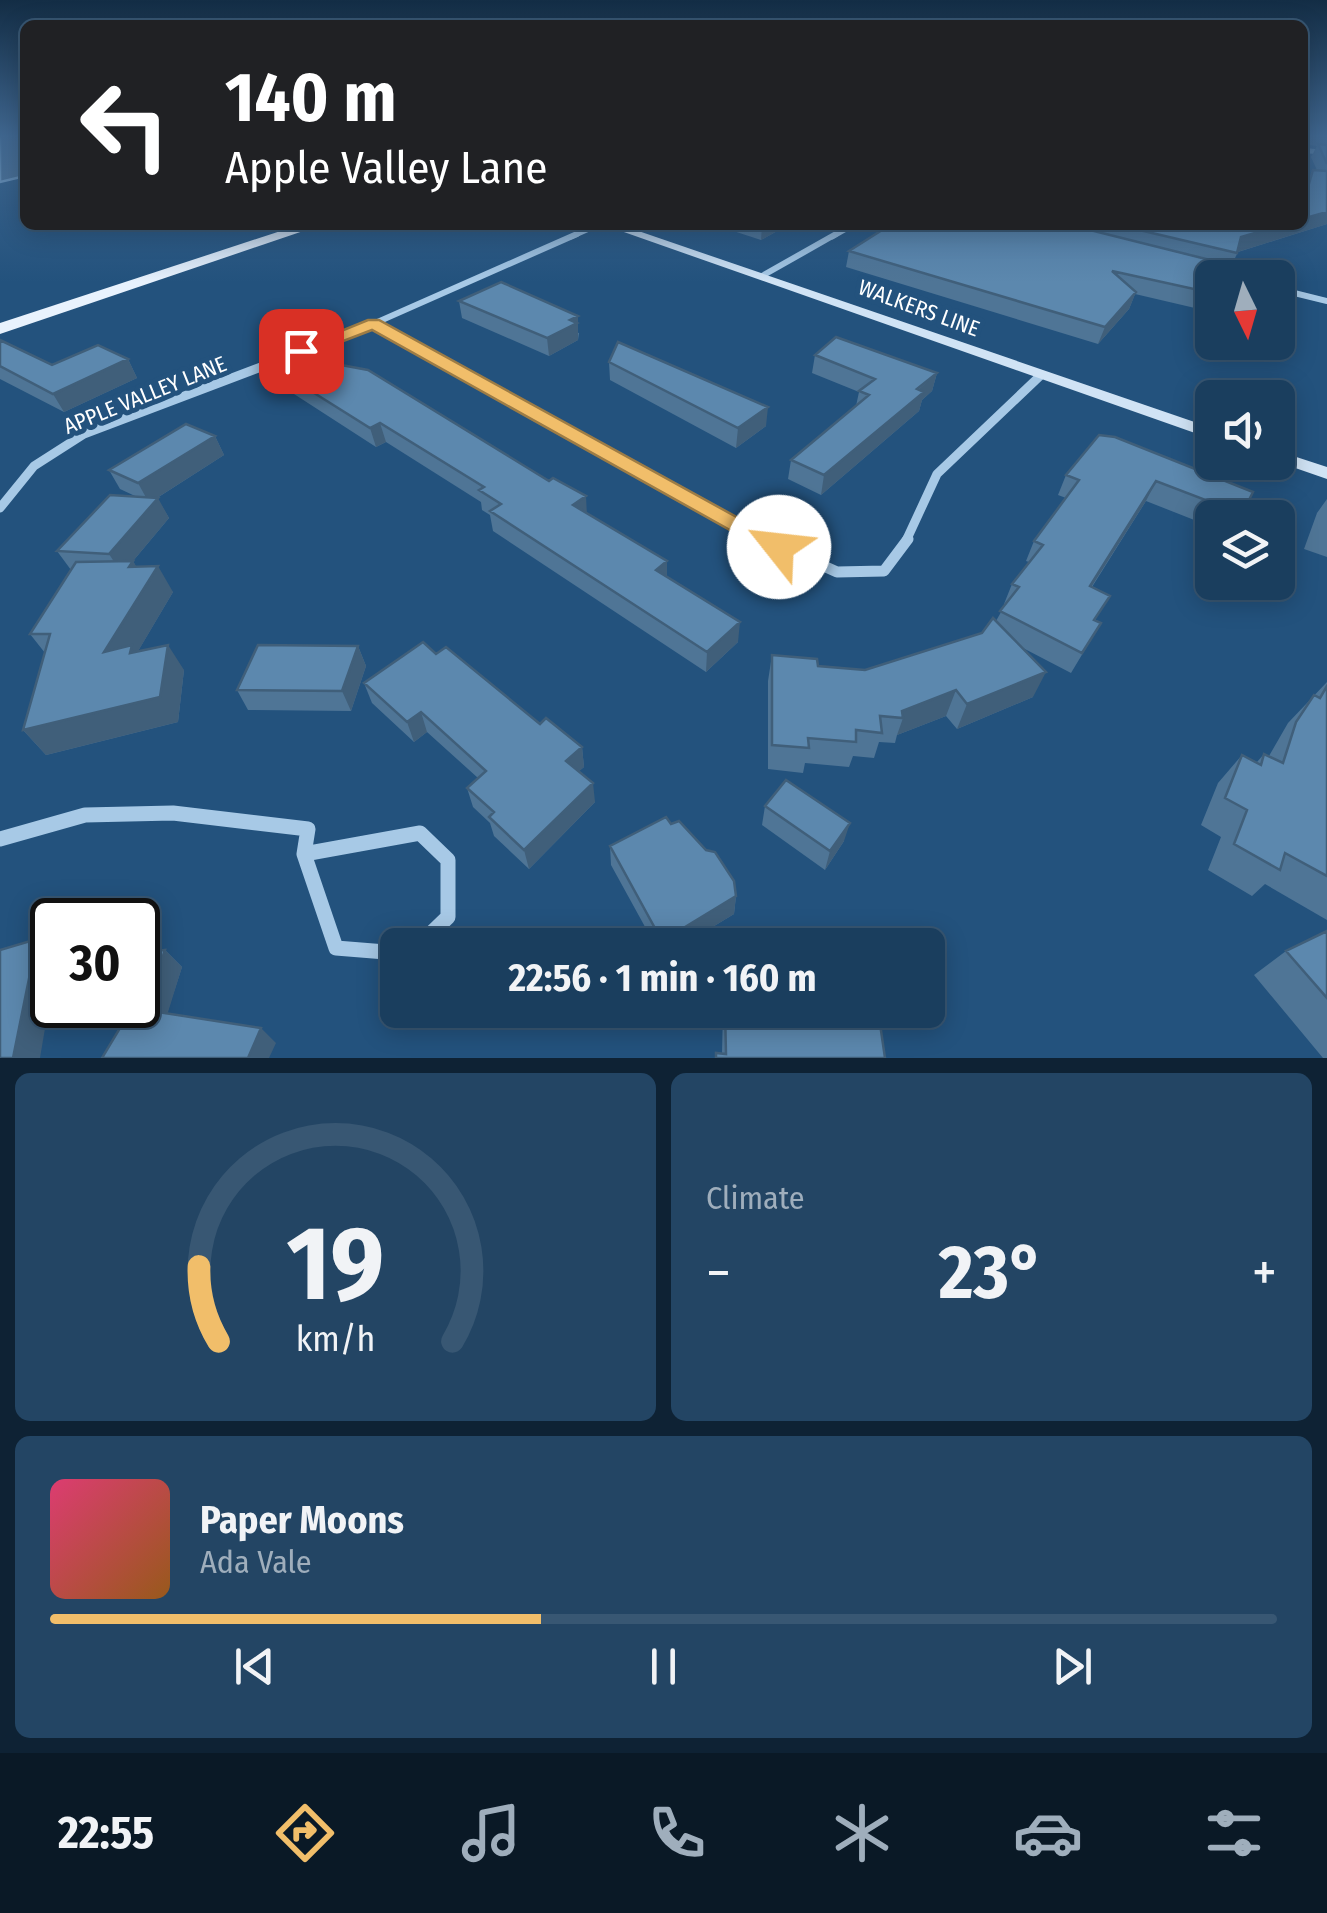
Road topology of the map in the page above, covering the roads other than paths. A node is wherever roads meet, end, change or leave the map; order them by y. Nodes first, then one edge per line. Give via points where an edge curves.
1 (299, 230) edge
2 (587, 230) edge
3 (625, 230) edge
4 (843, 230) edge
5 (762, 276) junction
6 (1295, 293) edge
7 (1327, 301) edge
8 (374, 324) junction
9 (0, 329) edge
10 (1041, 375) junction
11 (1195, 428) edge
12 (1295, 462) edge
13 (1327, 474) edge
14 (0, 508) edge
15 (0, 839) edge
16 (304, 854) junction
17 (437, 928) edge
18 (380, 952) edge

1 - 9 main road
2 - 8 street, APPLE VALLEY LANE
3 - 5 main road, WALKERS LINE
4 - 5 street
5 - 10 main road, WALKERS LINE
6 - 7 street
8 - 10 street via 779,547 837,572 884,571 909,537 937,474
8 - 14 street, APPLE VALLEY LANE via 84,434 34,466
10 - 11 main road, WALKERS LINE
12 - 13 main road
15 - 16 street via 85,816 173,813 308,828
16 - 17 street via 420,833 448,860 448,917
16 - 18 street via 336,948

